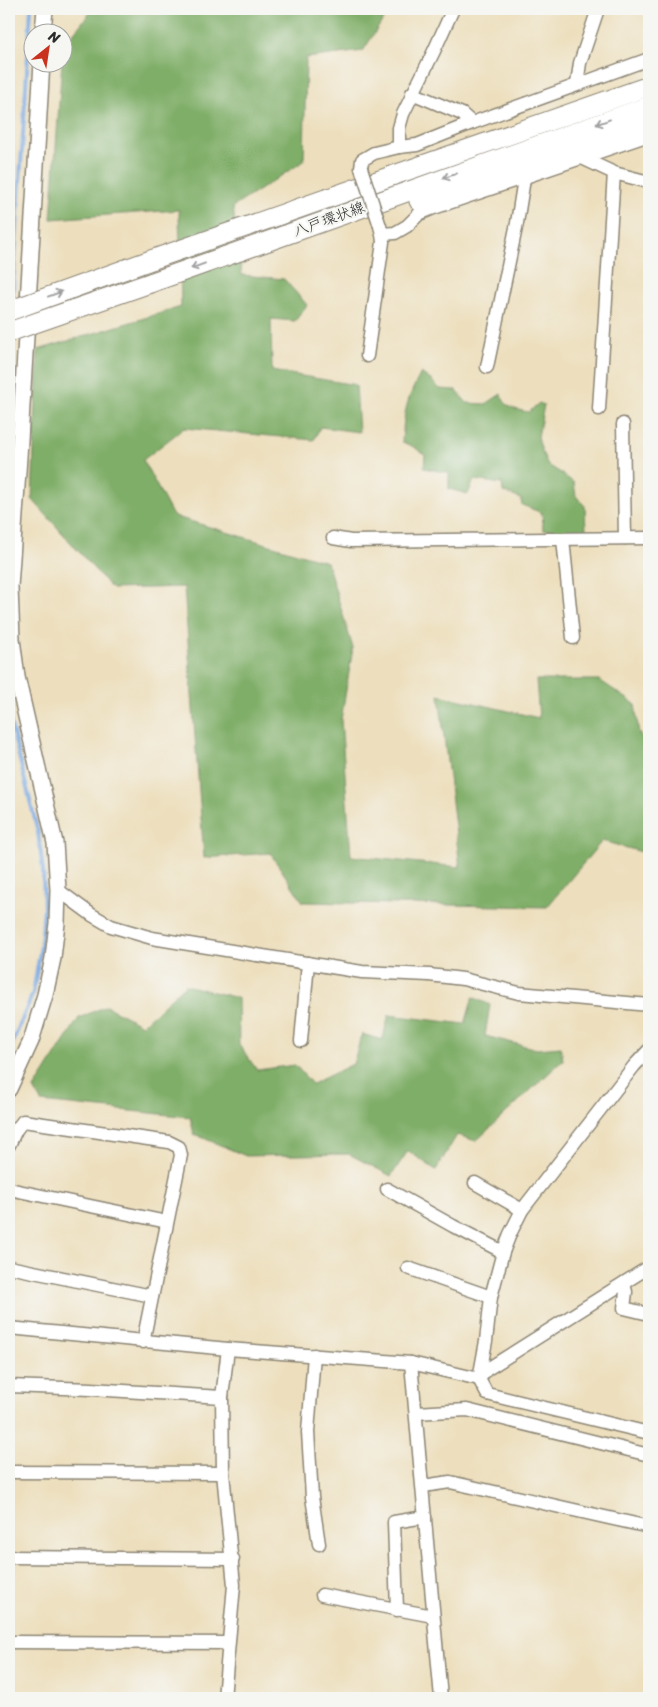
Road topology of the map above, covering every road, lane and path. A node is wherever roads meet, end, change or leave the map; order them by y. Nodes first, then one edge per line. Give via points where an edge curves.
1 (45, 9) edge
2 (452, 9) edge
3 (598, 9) edge
4 (44, 22) edge
5 (649, 58) edge
6 (41, 72) edge
7 (649, 74) edge
8 (577, 84) junction
9 (649, 86) edge
10 (412, 93) junction
11 (649, 106) edge
12 (649, 122) edge
13 (472, 123) junction
14 (649, 135) edge
15 (399, 147) junction
16 (582, 158) junction
17 (614, 173) junction
18 (524, 179) junction
19 (649, 182) edge
20 (254, 225) junction
21 (381, 230) junction
22 (234, 253) junction
23 (9, 310) edge
24 (9, 332) edge
25 (367, 356) dead end
26 (487, 367) dead end
27 (600, 409) dead end
28 (623, 424) dead end
29 (333, 538) dead end
30 (564, 538) junction
31 (625, 538) junction
32 (649, 538) edge
33 (573, 638) dead end
34 (58, 890) junction
35 (308, 963) junction
36 (649, 1005) edge
37 (302, 1041) dead end
38 (649, 1050) edge
39 (9, 1089) edge
40 (9, 1145) edge
41 (475, 1183) dead end
42 (387, 1189) dead end
43 (9, 1190) edge
44 (522, 1210) junction
45 (167, 1222) junction
46 (503, 1252) junction
47 (649, 1267) edge
48 (9, 1268) edge
49 (408, 1268) dead end
50 (624, 1283) junction
51 (152, 1296) junction
52 (491, 1298) junction
53 (649, 1314) edge
54 (9, 1328) edge
55 (143, 1342) junction
56 (228, 1349) junction
57 (314, 1355) junction
58 (411, 1363) junction
59 (479, 1379) junction
60 (9, 1386) edge
61 (222, 1397) junction
62 (416, 1413) junction
63 (649, 1433) edge
64 (649, 1455) edge
65 (9, 1472) edge
66 (222, 1473) junction
67 (423, 1486) junction
68 (425, 1517) junction
69 (649, 1527) edge
70 (319, 1544) dead end
71 (9, 1557) edge
72 (232, 1559) junction
73 (322, 1595) dead end
74 (397, 1610) junction
75 (433, 1616) junction
76 (9, 1642) edge
77 (228, 1644) junction
78 (224, 1698) edge
79 (442, 1698) edge

1 - 4 street
2 - 10 street
3 - 8 street via 580,63
5 - 8 street
6 - 34 street via 10,587 16,678 56,843
7 - 20 main road via 388,169
8 - 13 street
9 - 20 main road, 八戸環状線
10 - 13 street via 462,114
10 - 15 street via 402,114
11 -> 22 main road, 八戸環状線
12 - 22 main road via 398,208
13 - 15 street via 417,145
14 - 16 street
15 - 21 street, bridge via 374,153 362,160 361,168
16 - 17 street
16 - 18 street
17 - 19 street
17 - 27 street
18 - 21 street via 431,209 394,233
18 - 26 street
23 -> 20 main road, 八戸環状線, bridge
21 - 25 street via 383,242
22 -> 24 main road, 八戸環状線, bridge
28 - 31 street
29 - 30 street via 351,541
30 - 31 street
30 - 33 street
31 - 32 street
34 - 35 street via 111,926 144,936
34 - 39 street via 53,958 45,995 31,1041
35 - 36 street via 362,972 463,979 519,993
35 - 37 street
38 - 44 street
40 - 45 street via 23,1121 169,1142 179,1147 181,1155
41 - 44 street
42 - 46 street
43 - 45 street
44 - 46 street
45 - 51 street
46 - 52 street
47 - 50 street
48 - 51 street
49 - 52 street
50 - 53 street via 624,1308
50 - 59 street via 486,1370
51 - 55 street
52 - 59 street
54 - 55 street
55 - 56 street
56 - 57 street
56 - 61 street
57 - 58 street
57 - 70 street via 308,1432
58 - 59 street
58 - 62 street
59 - 63 street via 487,1394
60 - 61 street
61 - 66 street
62 - 64 street via 467,1410
62 - 67 street
65 - 66 street
66 - 72 street
67 - 68 street
67 - 69 street via 450,1482
68 - 74 street via 394,1522
68 - 75 street
71 - 72 street
72 - 77 street via 234,1585
73 - 74 street
74 - 75 street
75 - 79 street
76 - 77 street
77 - 78 street

